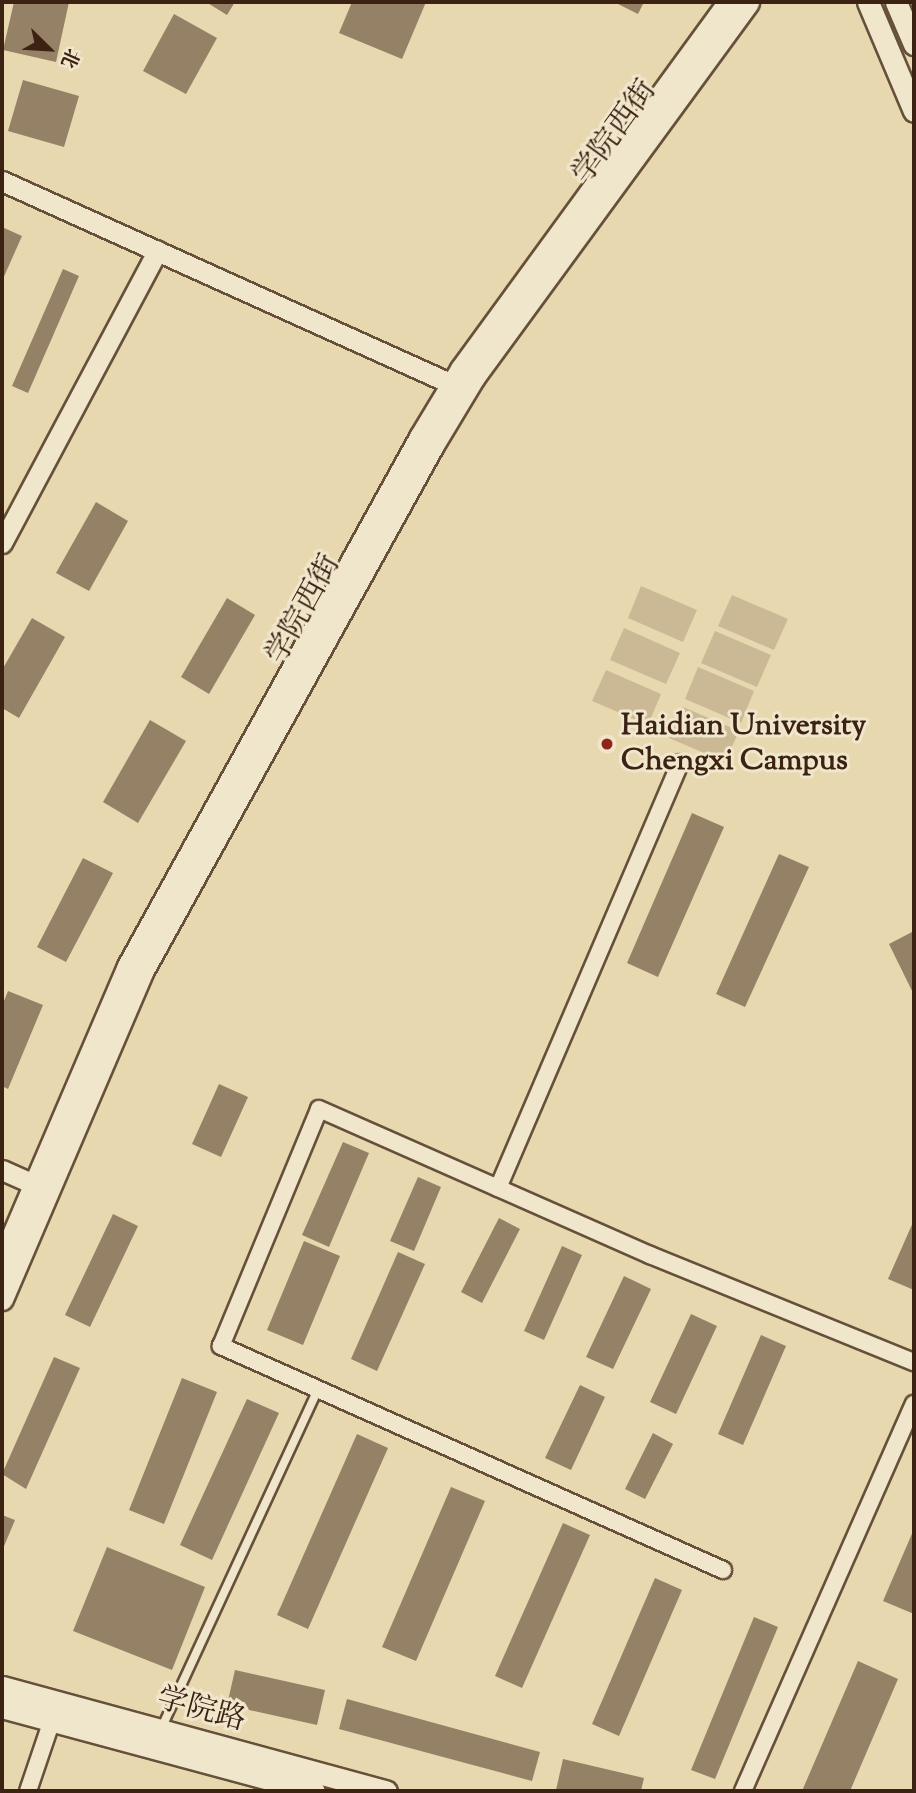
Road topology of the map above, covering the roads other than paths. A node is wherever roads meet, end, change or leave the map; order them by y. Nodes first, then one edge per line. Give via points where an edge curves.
1 (729, 2) edge
2 (748, 2) edge
3 (867, 2) edge
4 (896, 2) edge
5 (914, 44) edge
6 (914, 111) edge
7 (2, 181) edge
8 (157, 251) junction
9 (459, 387) junction
10 (2, 543) edge
11 (680, 763) dead end
12 (2, 1170) edge
13 (41, 1187) junction
14 (498, 1188) junction
15 (2, 1260) edge
16 (2, 1299) edge
17 (914, 1362) edge
18 (318, 1389) junction
19 (914, 1404) edge
20 (723, 1570) dead end
21 (2, 1687) edge
22 (2, 1706) edge
23 (52, 1720) junction
24 (157, 1739) junction
25 (28, 1791) edge
26 (314, 1791) edge
27 (386, 1791) edge
28 (743, 1791) edge

1 - 9 main road, 学院西街
2 - 9 main road, 学院西街
3 - 6 main road
4 - 5 main road
7 - 8 street
8 - 9 street
8 - 10 street
9 - 13 main road, 学院西街 via 195,836 128,966
11 - 14 street
12 - 13 street
13 - 15 main road, 学院西街
13 - 16 main road, 学院西街
14 - 17 street
14 - 18 street via 319,1109 221,1346
18 - 20 street
18 - 24 lane
19 - 28 street
21 - 24 main road, 学院路
22 - 23 main road, 学院路
23 - 24 main road, 学院路
23 - 25 street
24 - 26 main road, 学院路
24 - 27 main road, 学院路

